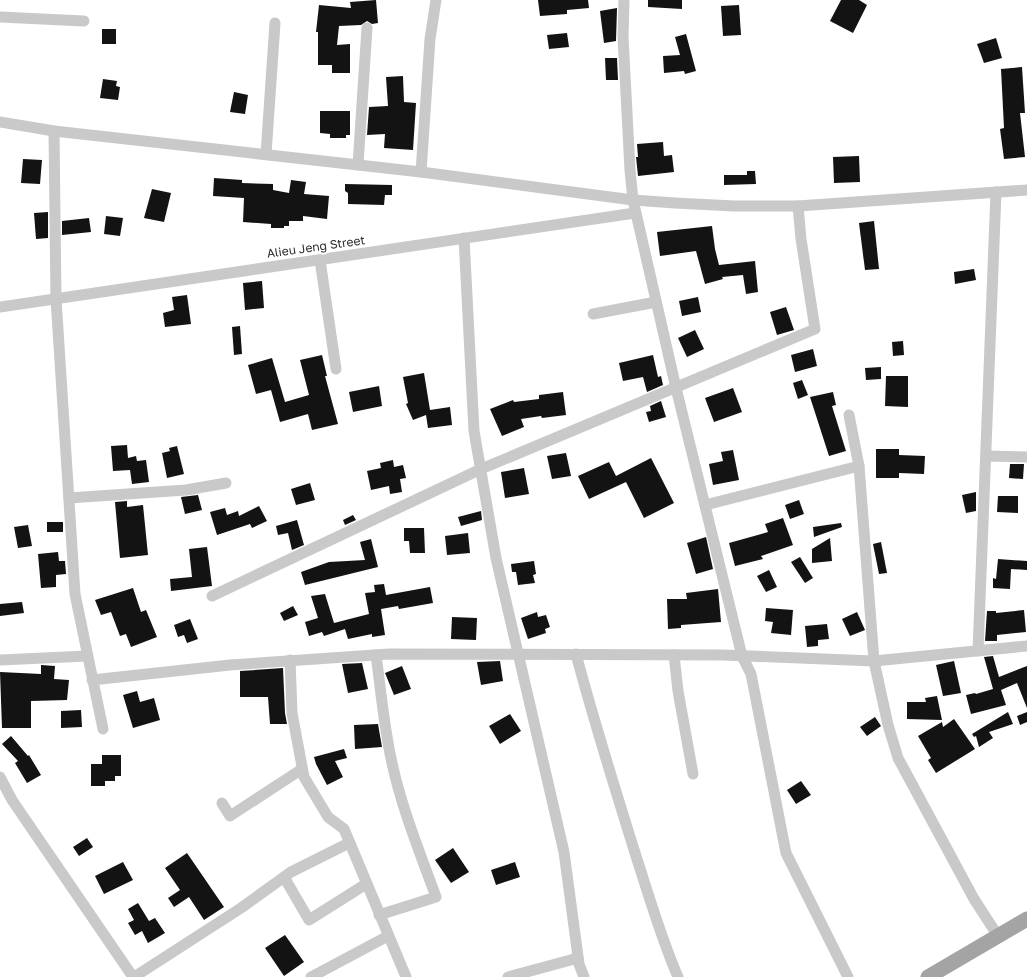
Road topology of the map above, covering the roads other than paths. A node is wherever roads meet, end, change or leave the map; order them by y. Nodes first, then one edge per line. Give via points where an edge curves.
1 (436, 0) edge
2 (624, 0) edge
3 (0, 17) edge
4 (84, 21) dead end
5 (275, 23) dead end
6 (367, 28) dead end
7 (0, 122) edge
8 (54, 131) junction
9 (266, 154) junction
10 (358, 164) junction
11 (421, 172) junction
12 (1027, 190) edge
13 (996, 192) junction
14 (633, 200) junction
15 (798, 206) junction
16 (635, 213) junction
17 (464, 238) junction
18 (320, 260) junction
19 (56, 299) junction
20 (656, 302) junction
21 (0, 307) edge
22 (593, 314) dead end
23 (336, 369) dead end
24 (676, 388) junction
25 (849, 415) dead end
26 (986, 456) junction
27 (1027, 457) edge
28 (859, 466) junction
29 (481, 469) junction
30 (226, 483) dead end
31 (69, 498) junction
32 (705, 505) junction
33 (212, 596) dead end
34 (1027, 646) edge
35 (978, 651) junction
36 (518, 654) junction
37 (576, 654) junction
38 (376, 655) junction
39 (674, 655) junction
40 (87, 656) junction
41 (742, 656) junction
42 (0, 660) edge
43 (290, 660) junction
44 (874, 661) junction
45 (92, 680) junction
46 (103, 729) dead end
47 (302, 769) junction
48 (693, 774) dead end
49 (0, 777) edge
50 (222, 803) dead end
51 (349, 843) junction
52 (284, 877) junction
53 (366, 884) junction
54 (379, 915) junction
55 (1027, 919) edge
56 (388, 936) junction
57 (998, 936) junction
58 (578, 958) junction
59 (133, 977) edge
60 (311, 977) edge
61 (406, 977) edge
62 (508, 977) edge
63 (584, 977) edge
64 (678, 977) edge
65 (848, 977) edge
66 (928, 977) edge

1 - 11 street via 430,39
2 - 14 street via 623,37
3 - 4 street
5 - 9 street
6 - 10 street
7 - 8 street
8 - 9 street
8 - 19 street
9 - 10 street
10 - 11 street
11 - 14 street
12 - 13 street
13 - 15 street
13 - 26 street
14 - 15 street via 734,206
14 - 16 street
15 - 24 street via 816,329
16 - 17 street, Alieu Jeng Street
16 - 20 street
17 - 18 street, Alieu Jeng Street
17 - 29 street via 474,431
18 - 19 street, Alieu Jeng Street
18 - 23 street
19 - 21 street, Alieu Jeng Street
19 - 31 street
20 - 22 street
20 - 24 street
24 - 29 street
24 - 32 street
25 - 28 street
26 - 27 street
26 - 35 street
28 - 32 street
28 - 44 street
29 - 33 street
29 - 36 street via 496,558
30 - 31 street via 186,490
31 - 40 street via 75,594
32 - 41 street
34 - 35 street
35 - 44 street
36 - 37 street
36 - 38 street
36 - 58 street via 564,852
37 - 39 street
37 - 64 street via 633,847
38 - 43 street
38 - 54 street via 392,764 436,897
39 - 41 street
39 - 48 street
40 - 42 street
40 - 45 street
41 - 44 street
41 - 65 street via 751,674 786,852
43 - 45 street via 230,664
43 - 47 street via 292,713
44 - 57 street via 898,758 974,899
45 - 46 street
47 - 50 street via 230,816
47 - 51 street via 304,777 328,817 344,829
49 - 59 street via 12,800
51 - 52 street
51 - 53 street
52 - 53 street via 309,920
52 - 59 street via 241,908
53 - 54 street
54 - 56 street
55 - 57 main road
56 - 60 street
56 - 61 street
57 - 66 main road
58 - 62 street
58 - 63 street

